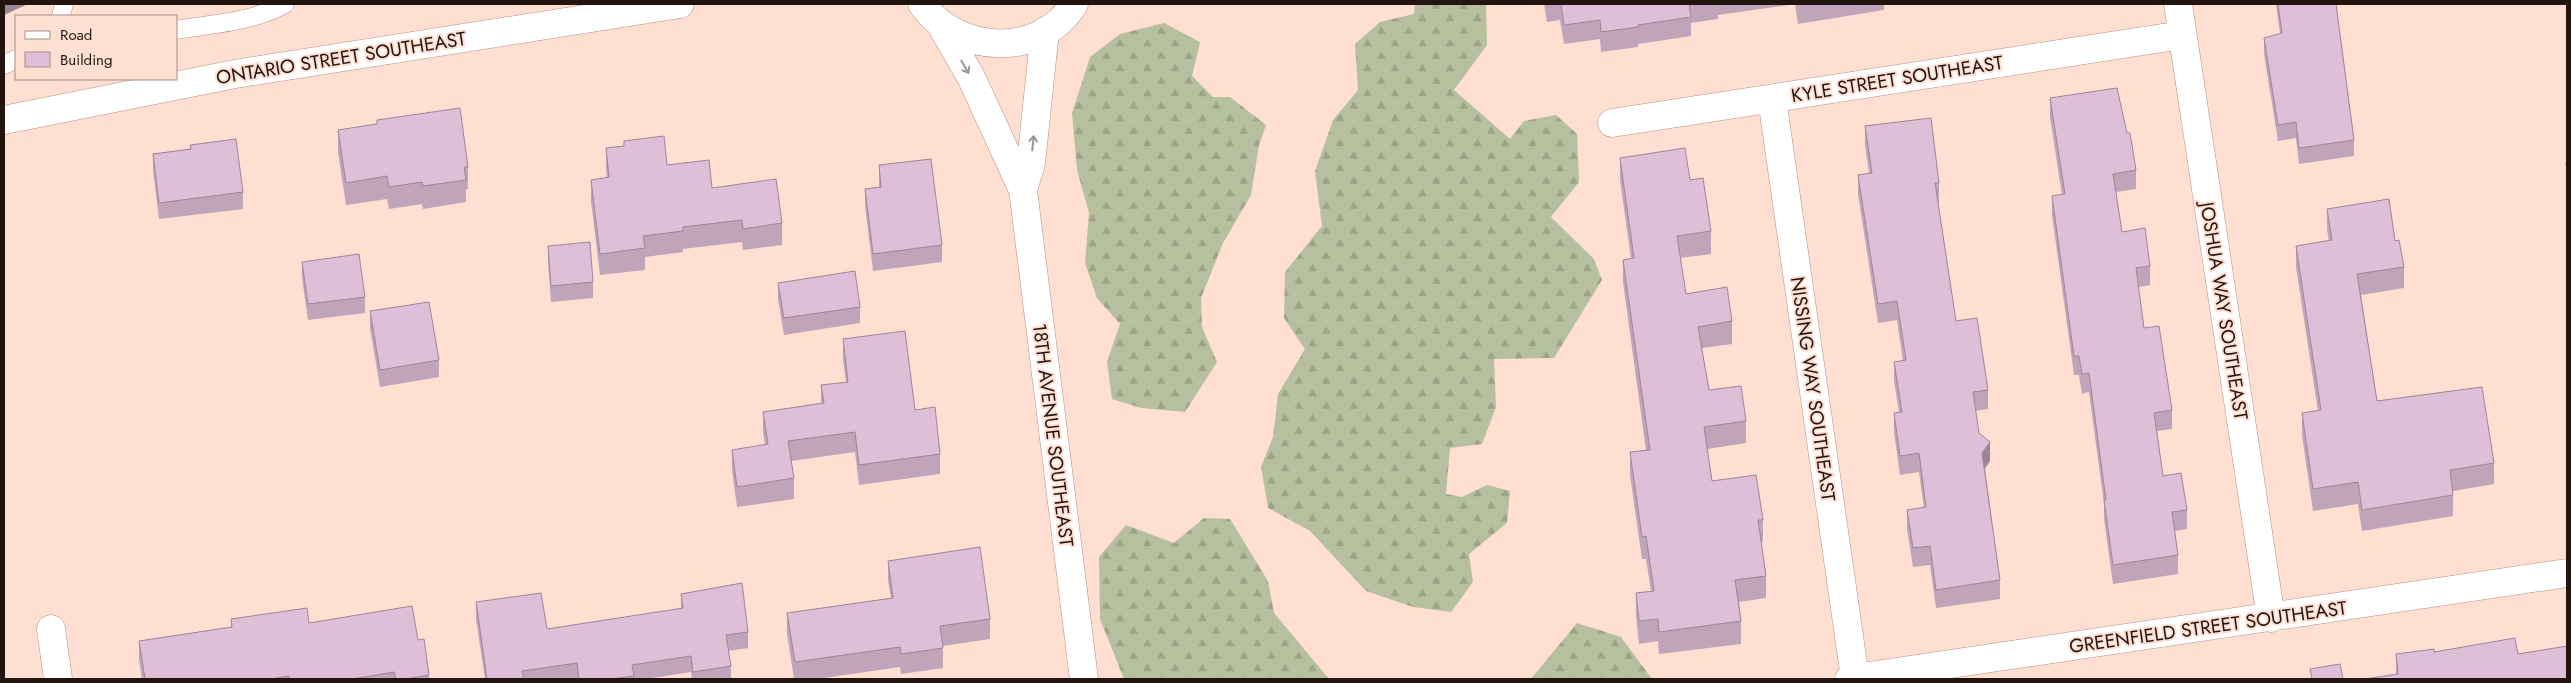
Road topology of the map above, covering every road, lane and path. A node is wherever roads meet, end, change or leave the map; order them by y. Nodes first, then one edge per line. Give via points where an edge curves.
1 (285, 4) edge
2 (680, 4) edge
3 (918, 4) edge
4 (1074, 4) edge
5 (2178, 4) edge
6 (941, 25) junction
7 (178, 30) edge
8 (1045, 31) junction
9 (2182, 35) junction
10 (1772, 99) junction
11 (4, 120) edge
12 (1612, 123) dead end
13 (1022, 190) junction
14 (2567, 573) edge
15 (2271, 618) junction
16 (51, 629) dead end
17 (58, 679) edge
18 (1084, 679) edge
19 (1852, 679) edge

1 - 7 lane via 244,19
2 - 11 street, ONTARIO STREET SOUTHEAST via 234,74
3 - 6 street
4 - 8 street
5 - 9 street, JOSHUA WAY SOUTHEAST
6 - 8 street via 964,38 991,44 1014,44
6 -> 13 street, 18TH AVENUE SOUTHEAST via 971,76
13 -> 8 street, 18TH AVENUE SOUTHEAST via 1030,162
9 - 10 street, KYLE STREET SOUTHEAST
9 - 15 street, JOSHUA WAY SOUTHEAST
10 - 12 street, KYLE STREET SOUTHEAST
10 - 19 street, NISSING WAY SOUTHEAST
13 - 18 street, 18TH AVENUE SOUTHEAST
14 - 15 street, GREENFIELD STREET SOUTHEAST
15 - 19 street, GREENFIELD STREET SOUTHEAST
16 - 17 street

